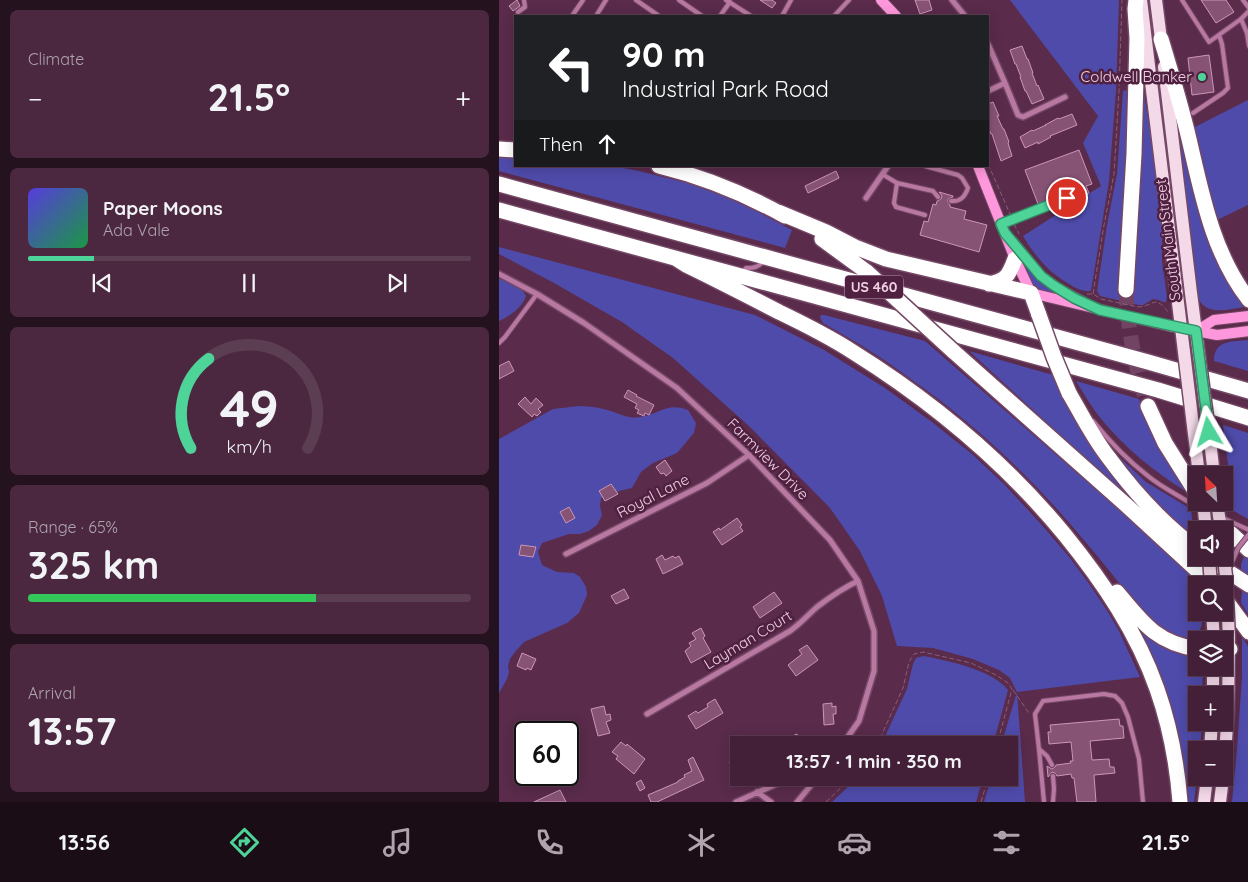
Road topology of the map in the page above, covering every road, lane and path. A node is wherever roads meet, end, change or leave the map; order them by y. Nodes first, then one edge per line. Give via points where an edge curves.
1 (524, 0) edge
2 (583, 0) edge
3 (606, 0) edge
4 (636, 0) edge
5 (679, 0) edge
6 (791, 0) edge
7 (849, 0) edge
8 (881, 0) edge
9 (952, 0) edge
10 (1122, 0) edge
11 (1136, 0) edge
12 (1141, 0) edge
13 (1156, 0) edge
14 (1182, 0) edge
15 (1243, 0) edge
16 (728, 1) edge
17 (641, 2) edge
18 (1248, 10) edge
19 (518, 12) dead end
20 (573, 15) edge
21 (597, 15) edge
22 (658, 15) edge
23 (700, 15) edge
24 (721, 15) edge
25 (749, 15) edge
26 (783, 15) edge
27 (835, 15) edge
28 (895, 15) edge
29 (964, 15) edge
30 (1241, 19) junction
31 (1219, 34) junction
32 (1161, 39) junction
33 (989, 46) edge
34 (1248, 46) edge
35 (1005, 83) junction
36 (989, 91) edge
37 (1065, 98) dead end
38 (1193, 113) dead end
39 (499, 149) edge
40 (514, 150) edge
41 (989, 166) edge
42 (663, 167) edge
43 (887, 167) edge
44 (929, 167) edge
45 (978, 167) edge
46 (882, 174) junction
47 (897, 183) junction
48 (499, 184) edge
49 (938, 197) dead end
50 (866, 198) dead end
51 (1067, 198) dead end
52 (951, 201) dead end
53 (499, 210) edge
54 (778, 212) junction
55 (925, 214) dead end
56 (1011, 215) dead end
57 (1015, 225) dead end
58 (1003, 228) junction
59 (1020, 236) dead end
60 (765, 257) junction
61 (675, 258) junction
62 (1015, 258) junction
63 (499, 274) edge
64 (741, 276) junction
65 (989, 284) junction
66 (1126, 290) tunnel mouth
67 (537, 294) junction
68 (1031, 294) junction
69 (1085, 294) dead end
70 (1093, 294) junction
71 (1248, 300) edge
72 (1162, 305) dead end
73 (1100, 310) junction
74 (1246, 317) edge
75 (1181, 328) junction
76 (1196, 331) junction
77 (1248, 332) edge
78 (499, 343) edge
79 (1248, 392) edge
80 (1069, 393) junction
81 (1149, 406) tunnel mouth
82 (1248, 418) edge
83 (749, 455) junction
84 (1198, 466) edge
85 (1213, 466) edge
86 (1188, 490) edge
87 (1188, 496) edge
88 (1211, 511) edge
89 (1215, 511) edge
90 (1248, 532) edge
91 (1188, 542) edge
92 (1248, 550) edge
93 (1078, 551) junction
94 (565, 554) dead end
95 (1220, 566) edge
96 (1225, 566) edge
97 (1202, 576) edge
98 (1226, 576) joint
99 (858, 581) junction
100 (1248, 585) edge
101 (1233, 611) edge
102 (1248, 632) edge
103 (1188, 647) edge
104 (1228, 676) edge
105 (1012, 689) junction
106 (647, 714) dead end
107 (1036, 720) junction
108 (848, 736) edge
109 (881, 736) edge
110 (999, 736) edge
111 (1226, 741) edge
112 (1039, 749) junction
113 (1052, 765) dead end
114 (1053, 776) dead end
115 (771, 786) edge
116 (810, 786) edge
117 (843, 786) edge
118 (986, 786) edge
119 (1206, 786) edge
120 (1222, 786) edge
121 (757, 792) junction
122 (736, 802) edge
123 (771, 802) edge
124 (797, 802) edge
125 (826, 802) edge
126 (981, 802) edge
127 (1045, 802) edge
128 (1053, 802) edge
129 (1143, 802) edge
130 (1180, 802) edge
131 (1205, 802) edge
132 (1221, 802) edge

1 - 19 lane via 525,7
2 - 20 lane
3 - 21 lane
4 - 17 lane
5 - 23 lane
6 - 26 lane
7 - 27 lane
8 - 28 main road
9 - 29 street
10 - 70 path via 1113,174
11 - 66 highway
12 - 75 main road, South Main Street
13 - 32 main road, South Main Street
14 - 31 lane via 1209,42
15 - 18 lane
16 - 24 lane
16 - 25 lane
17 - 22 lane
18 - 30 lane
30 - 31 lane
30 - 34 lane
31 - 38 lane via 1228,88
32 - 71 highway via 1178,93 1206,211 1229,270
32 - 76 main road, South Main Street
33 - 35 street
35 - 36 street
35 - 37 street via 1020,117
39 - 40 highway
41 - 56 path
42 - 54 highway via 726,188
43 - 46 street
44 - 52 lane via 962,178 968,188 966,193 961,199
45 - 58 main road
46 - 47 lane
46 - 50 street
47 - 49 lane via 933,192
47 - 55 lane via 893,203 896,207
48 - 60 highway, US 460
51 - 58 lane
53 - 61 highway, US 460
54 - 65 highway via 875,255
54 - 97 highway, bridge via 816,234 867,272
57 - 59 path
58 - 62 main road
58 - 73 main road via 1048,282
60 - 64 lane via 762,264 746,268
60 - 79 highway, US 460
61 - 64 highway, US 460
61 - 93 highway via 825,335 909,388 997,462
62 - 65 highway via 1009,274 1000,282
62 - 68 main road
63 - 67 street, Farmview Drive
64 - 82 highway, US 460
65 - 68 highway
67 - 78 lane
67 - 83 street, Farmview Drive via 595,329 677,388
68 - 73 main road
68 - 80 highway, bridge
69 - 70 path
70 - 72 path via 1139,307 1154,302
73 - 75 main road
74 - 76 main road via 1214,320
75 - 76 main road
75 - 84 main road, South Main Street, bridge
76 - 77 main road via 1217,335
76 - 85 main road, South Main Street, bridge
80 - 87 lane via 1129,461 1149,478
80 - 91 highway via 1126,480 1166,524
81 - 86 highway
83 - 94 street, Royal Lane via 707,483
83 - 99 street, Farmview Drive via 830,540
88 - 92 highway
89 - 90 lane, bridge
90 - 98 lane, bridge
93 - 103 highway via 1091,559 1140,620 1169,642
93 - 130 highway via 1130,628 1151,673 1172,740
95 - 100 highway
96 - 98 main road, bridge
99 - 106 street, Layman Court via 827,599 790,631
99 - 108 street, Farmview Drive via 874,631 874,670 859,721
101 - 102 highway
104 - 111 main road
105 - 107 path
105 - 109 path via 996,674 971,663 923,652 913,654 903,688
105 - 110 path
107 - 112 lane
107 - 129 lane via 1035,714 1043,701 1104,694 1115,696 1125,710 1139,759
112 - 113 lane
112 - 127 lane
114 - 128 lane
115 - 121 street
116 - 124 street
117 - 125 path
118 - 126 path
119 - 131 main road
120 - 132 main road
121 - 122 street
121 - 123 street

